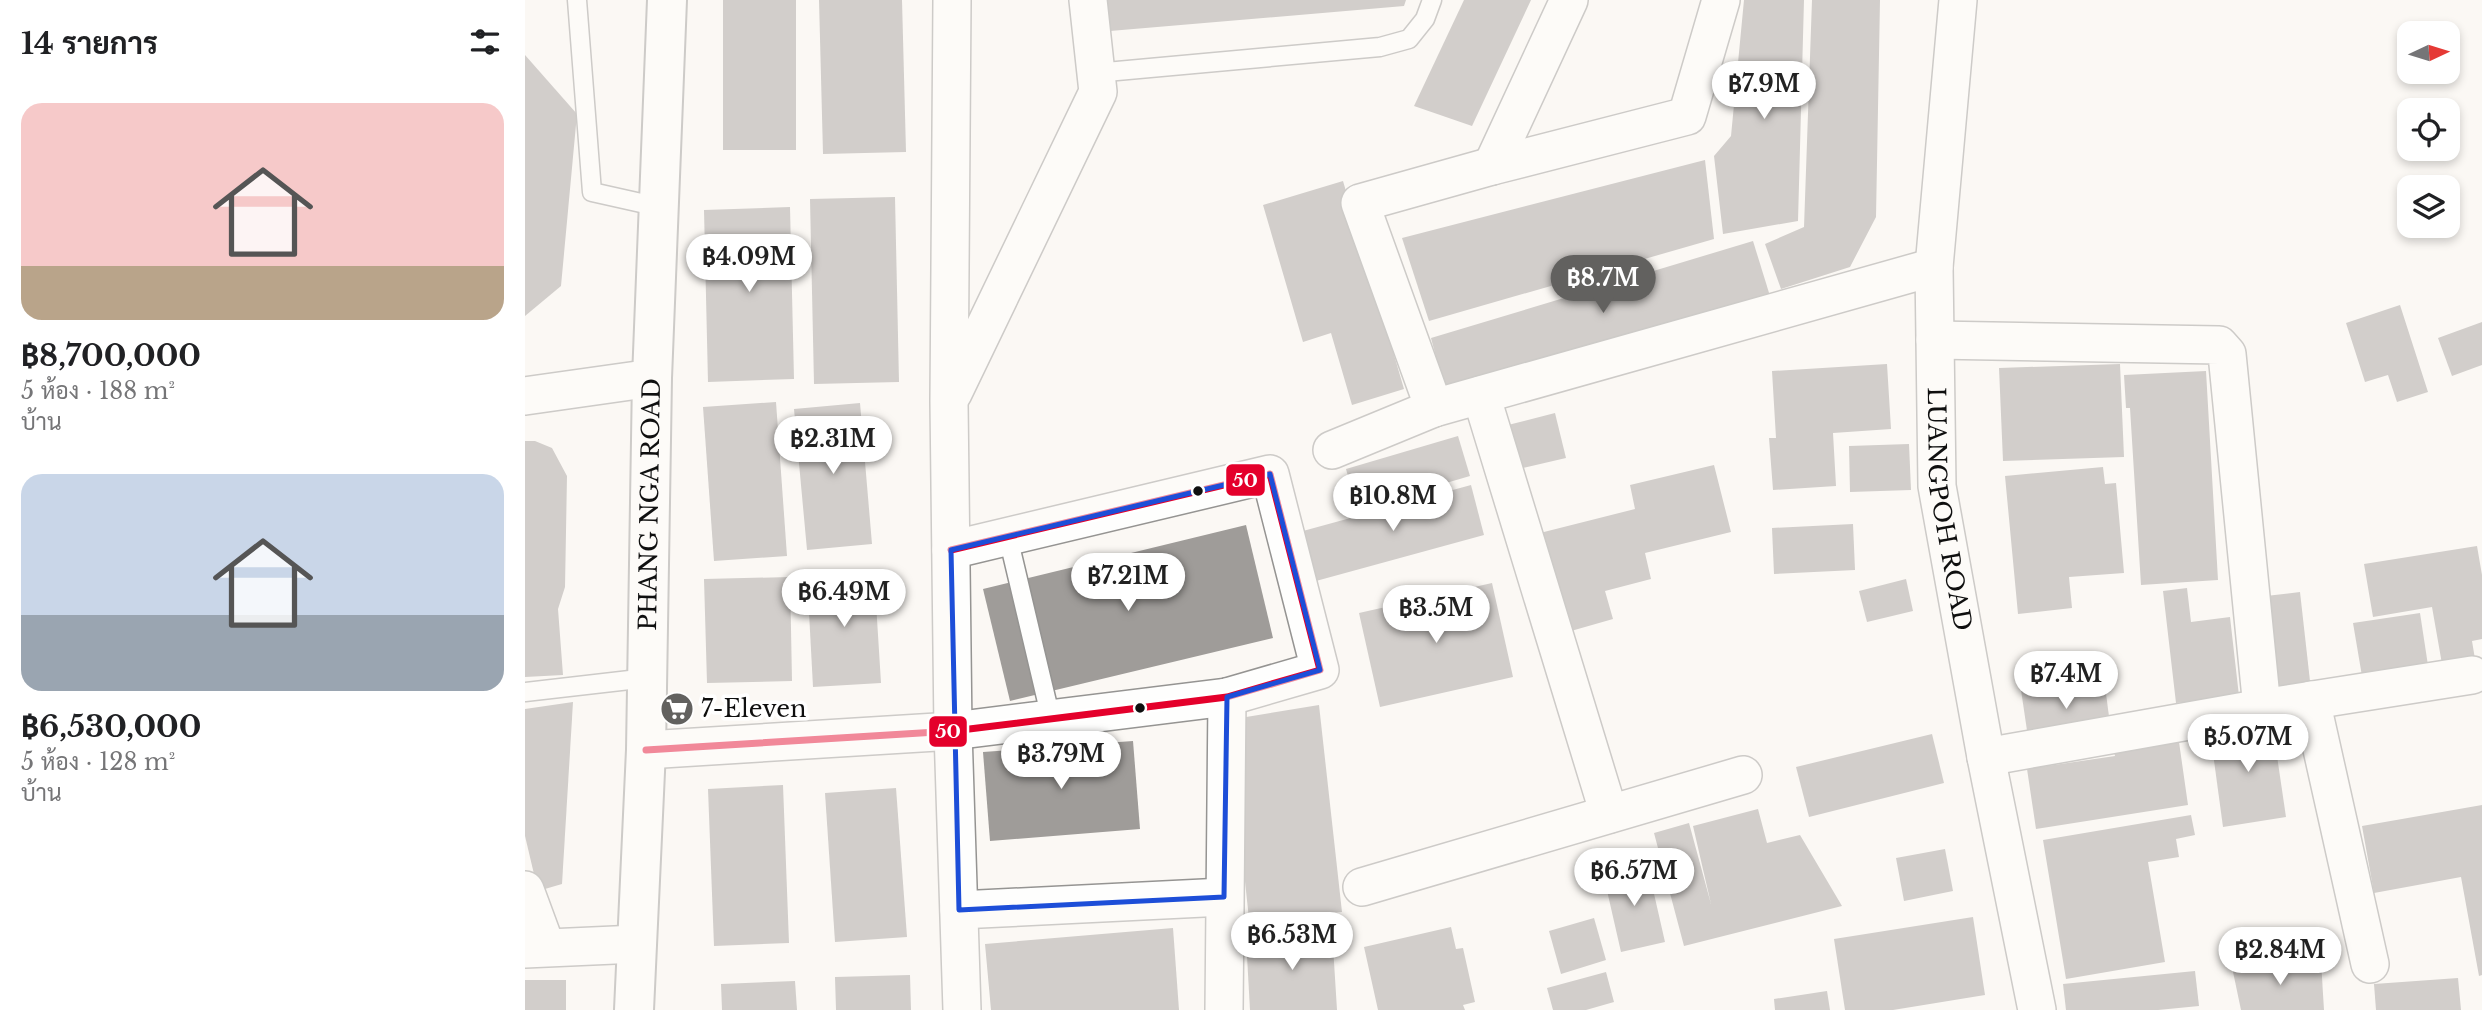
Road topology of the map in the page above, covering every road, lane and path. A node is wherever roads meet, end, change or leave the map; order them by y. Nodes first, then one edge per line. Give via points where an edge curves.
1 (577, 0) edge
2 (667, 0) edge
3 (952, 0) edge
4 (1088, 0) edge
5 (1432, 0) edge
6 (1569, 0) edge
7 (1721, 0) edge
8 (1958, 0) edge
9 (1095, 73) junction
10 (1492, 166) junction
11 (659, 206) junction
12 (1934, 267) junction
13 (1935, 340) junction
14 (652, 378) junction
15 (1481, 395) junction
16 (525, 396) edge
17 (949, 402) junction
18 (1434, 408) junction
19 (1332, 450) dead end
20 (1008, 537) junction
21 (951, 550) junction
22 (2472, 675) dead end
23 (647, 678) junction
24 (525, 692) edge
25 (1227, 698) junction
26 (2311, 700) junction
27 (2262, 708) junction
28 (1051, 719) junction
29 (953, 731) junction
30 (646, 750) junction
31 (1986, 757) junction
32 (1743, 775) dead end
33 (1609, 814) junction
34 (1362, 887) dead end
35 (525, 890) edge
36 (1224, 897) junction
37 (959, 910) junction
38 (637, 944) junction
39 (535, 948) edge
40 (2370, 964) dead end
41 (634, 1010) edge
42 (963, 1010) edge
43 (1224, 1010) edge
44 (2037, 1010) edge

1 - 11 lane via 591,192
2 - 11 street, PHANG NGA ROAD
3 - 17 street
4 - 9 street
5 - 9 lane via 1425,19 1409,39 1380,47
6 - 10 street
7 - 10 street via 1687,116
8 - 12 street, LUANGPOH ROAD
9 - 17 street via 1098,92
10 - 18 street via 1360,203
11 - 14 street, PHANG NGA ROAD
12 - 13 street, LUANGPOH ROAD
12 - 15 street
13 - 27 street via 2219,345 2227,354
13 - 31 street, LUANGPOH ROAD via 1937,485
14 - 16 street
14 - 23 street, PHANG NGA ROAD
15 - 18 street
15 - 33 street
17 - 21 street
18 - 19 street
20 - 21 street
20 - 25 street via 1270,474 1320,670
20 - 28 lane
21 - 29 street
22 - 26 street
23 - 24 lane
23 - 30 street, PHANG NGA ROAD
25 - 28 street
25 - 36 street
26 - 27 street
26 - 40 street
27 - 31 street
28 - 29 street
29 - 30 street
29 - 37 street
30 - 38 street, PHANG NGA ROAD
31 - 44 street, LUANGPOH ROAD
32 - 33 street
33 - 34 street
35 - 39 street
36 - 37 street
36 - 43 street
37 - 42 street
38 - 39 street
38 - 41 street, PHANG NGA ROAD

